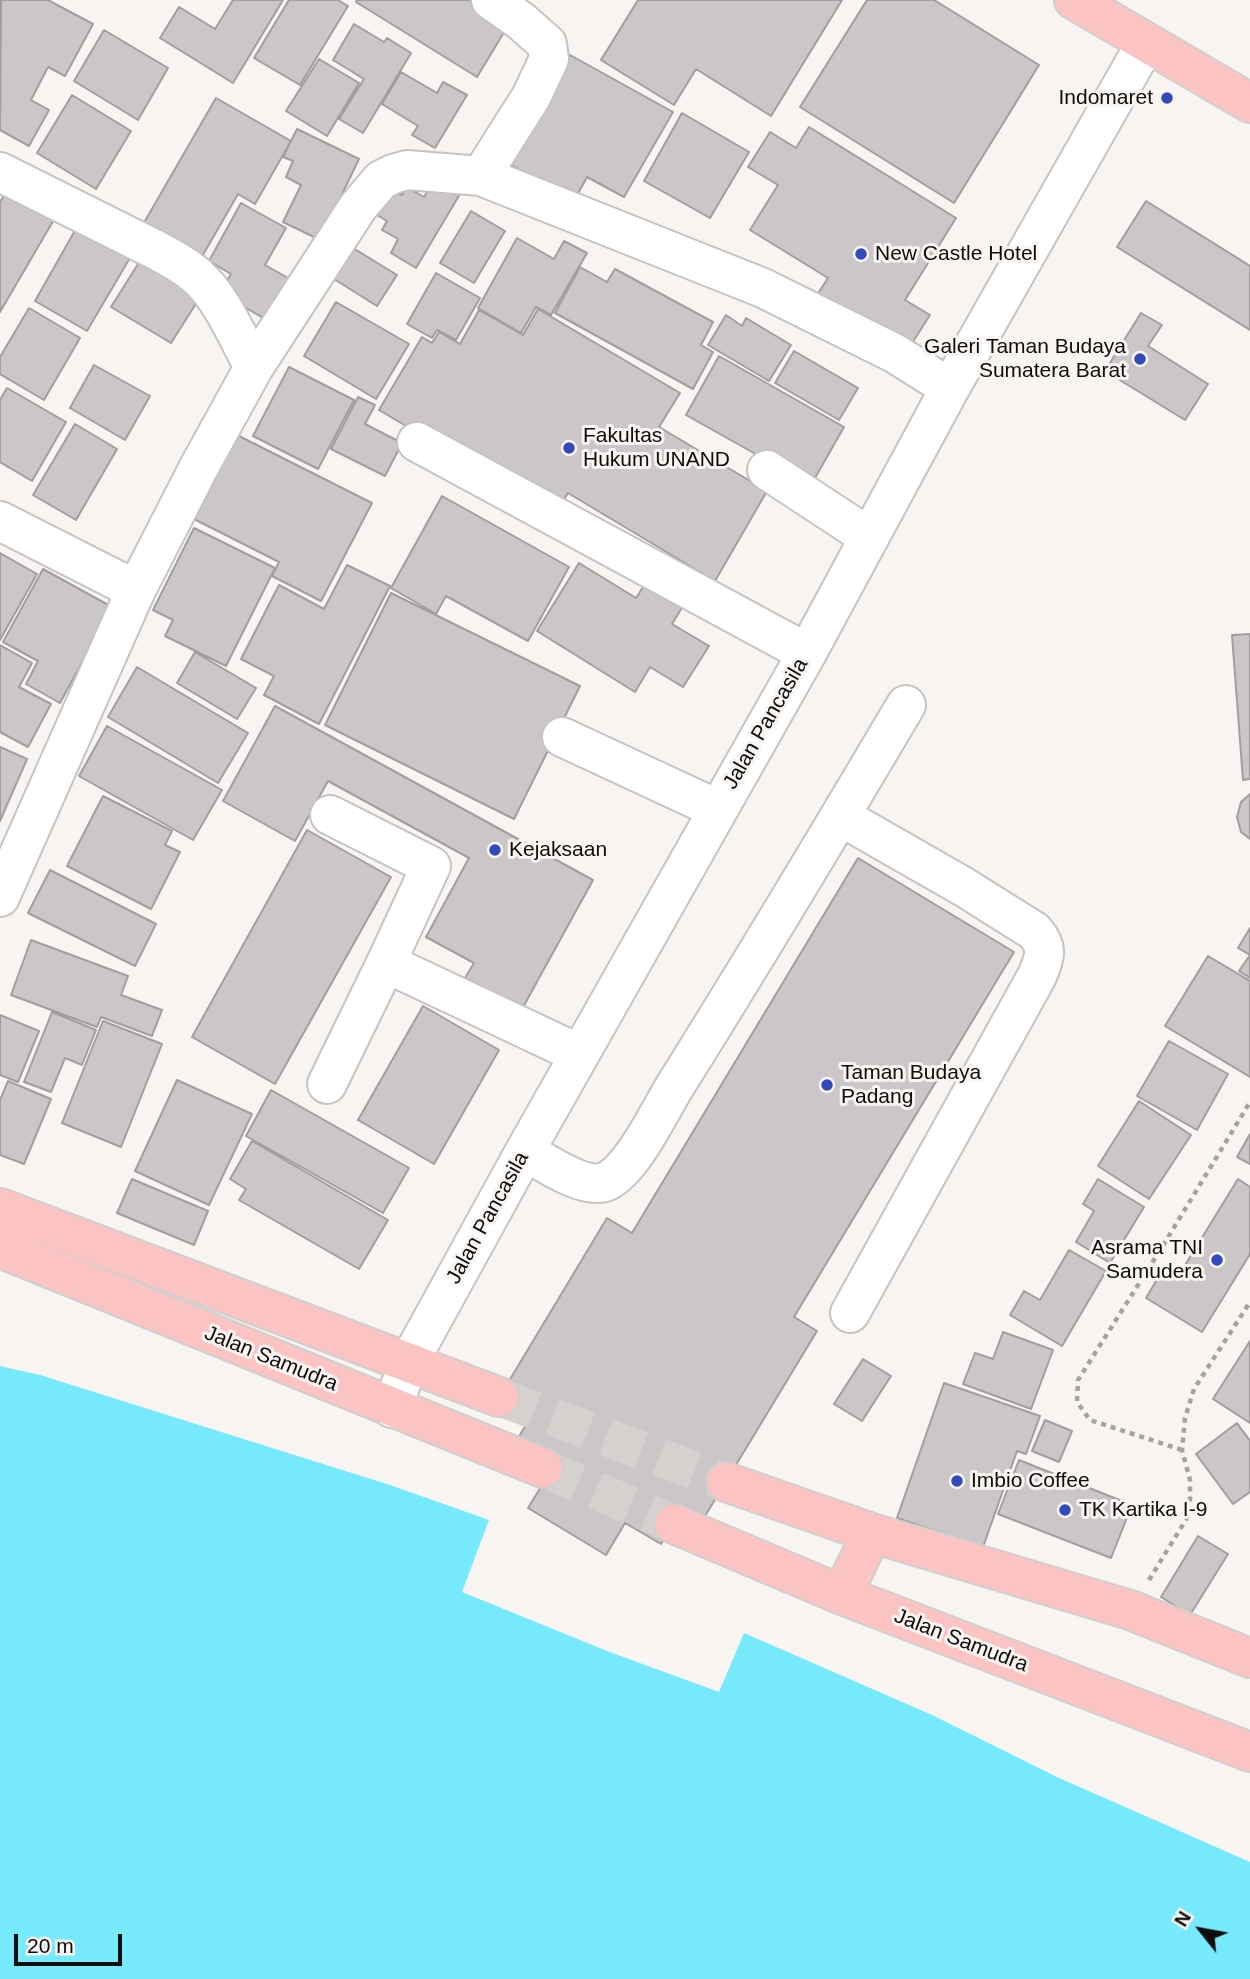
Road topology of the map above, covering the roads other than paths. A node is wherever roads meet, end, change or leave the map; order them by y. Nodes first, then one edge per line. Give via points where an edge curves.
1 (491, 0) edge
2 (1074, 0) edge
3 (1146, 43) junction
4 (1250, 103) edge
5 (0, 172) edge
6 (481, 176) junction
7 (254, 367) junction
8 (950, 388) junction
9 (417, 442) dead end
10 (767, 470) dead end
11 (0, 520) edge
12 (869, 537) junction
13 (136, 590) junction
14 (807, 653) junction
15 (906, 705) dead end
16 (562, 737) dead end
17 (717, 809) junction
18 (330, 814) dead end
19 (840, 816) junction
20 (4, 877) edge
21 (386, 963) junction
22 (579, 1054) junction
23 (327, 1084) dead end
24 (525, 1152) junction
25 (0, 1208) edge
26 (0, 1248) edge
27 (850, 1313) dead end
28 (409, 1362) junction
29 (499, 1396) tunnel mouth
30 (392, 1408) junction
31 (543, 1468) tunnel mouth
32 (726, 1482) tunnel mouth
33 (674, 1524) tunnel mouth
34 (872, 1533) junction
35 (842, 1595) junction
36 (1250, 1658) edge
37 (1250, 1752) edge

1 - 6 street via 547,44 549,59 531,97
2 - 3 main road
3 - 4 main road
3 - 8 street, Jalan Pancasila
5 - 7 street via 156,250 200,278
6 - 7 street via 407,170 381,180 358,207
6 - 8 street via 763,288 894,352
7 - 13 street
8 - 12 street, Jalan Pancasila
9 - 14 street
10 - 12 street
11 - 13 street
12 - 14 street, Jalan Pancasila
13 - 20 street
14 - 17 street, Jalan Pancasila
15 - 19 street
16 - 17 street
17 - 22 street, Jalan Pancasila
18 - 21 street via 431,866
19 - 24 street via 630,1161 617,1175 594,1184
19 - 27 street via 1034,931 1045,949 1037,976
21 - 22 street
21 - 23 street
22 - 24 street, Jalan Pancasila
24 - 28 street, Jalan Pancasila
25 - 28 main road
26 - 30 main road, Jalan Samudra
28 - 29 main road
28 - 30 street, Jalan Pancasila
30 - 31 main road, Jalan Samudra
32 - 34 main road
33 - 35 main road, Jalan Samudra
34 - 35 main road
34 - 36 main road via 1130,1611
35 - 37 main road, Jalan Samudra

